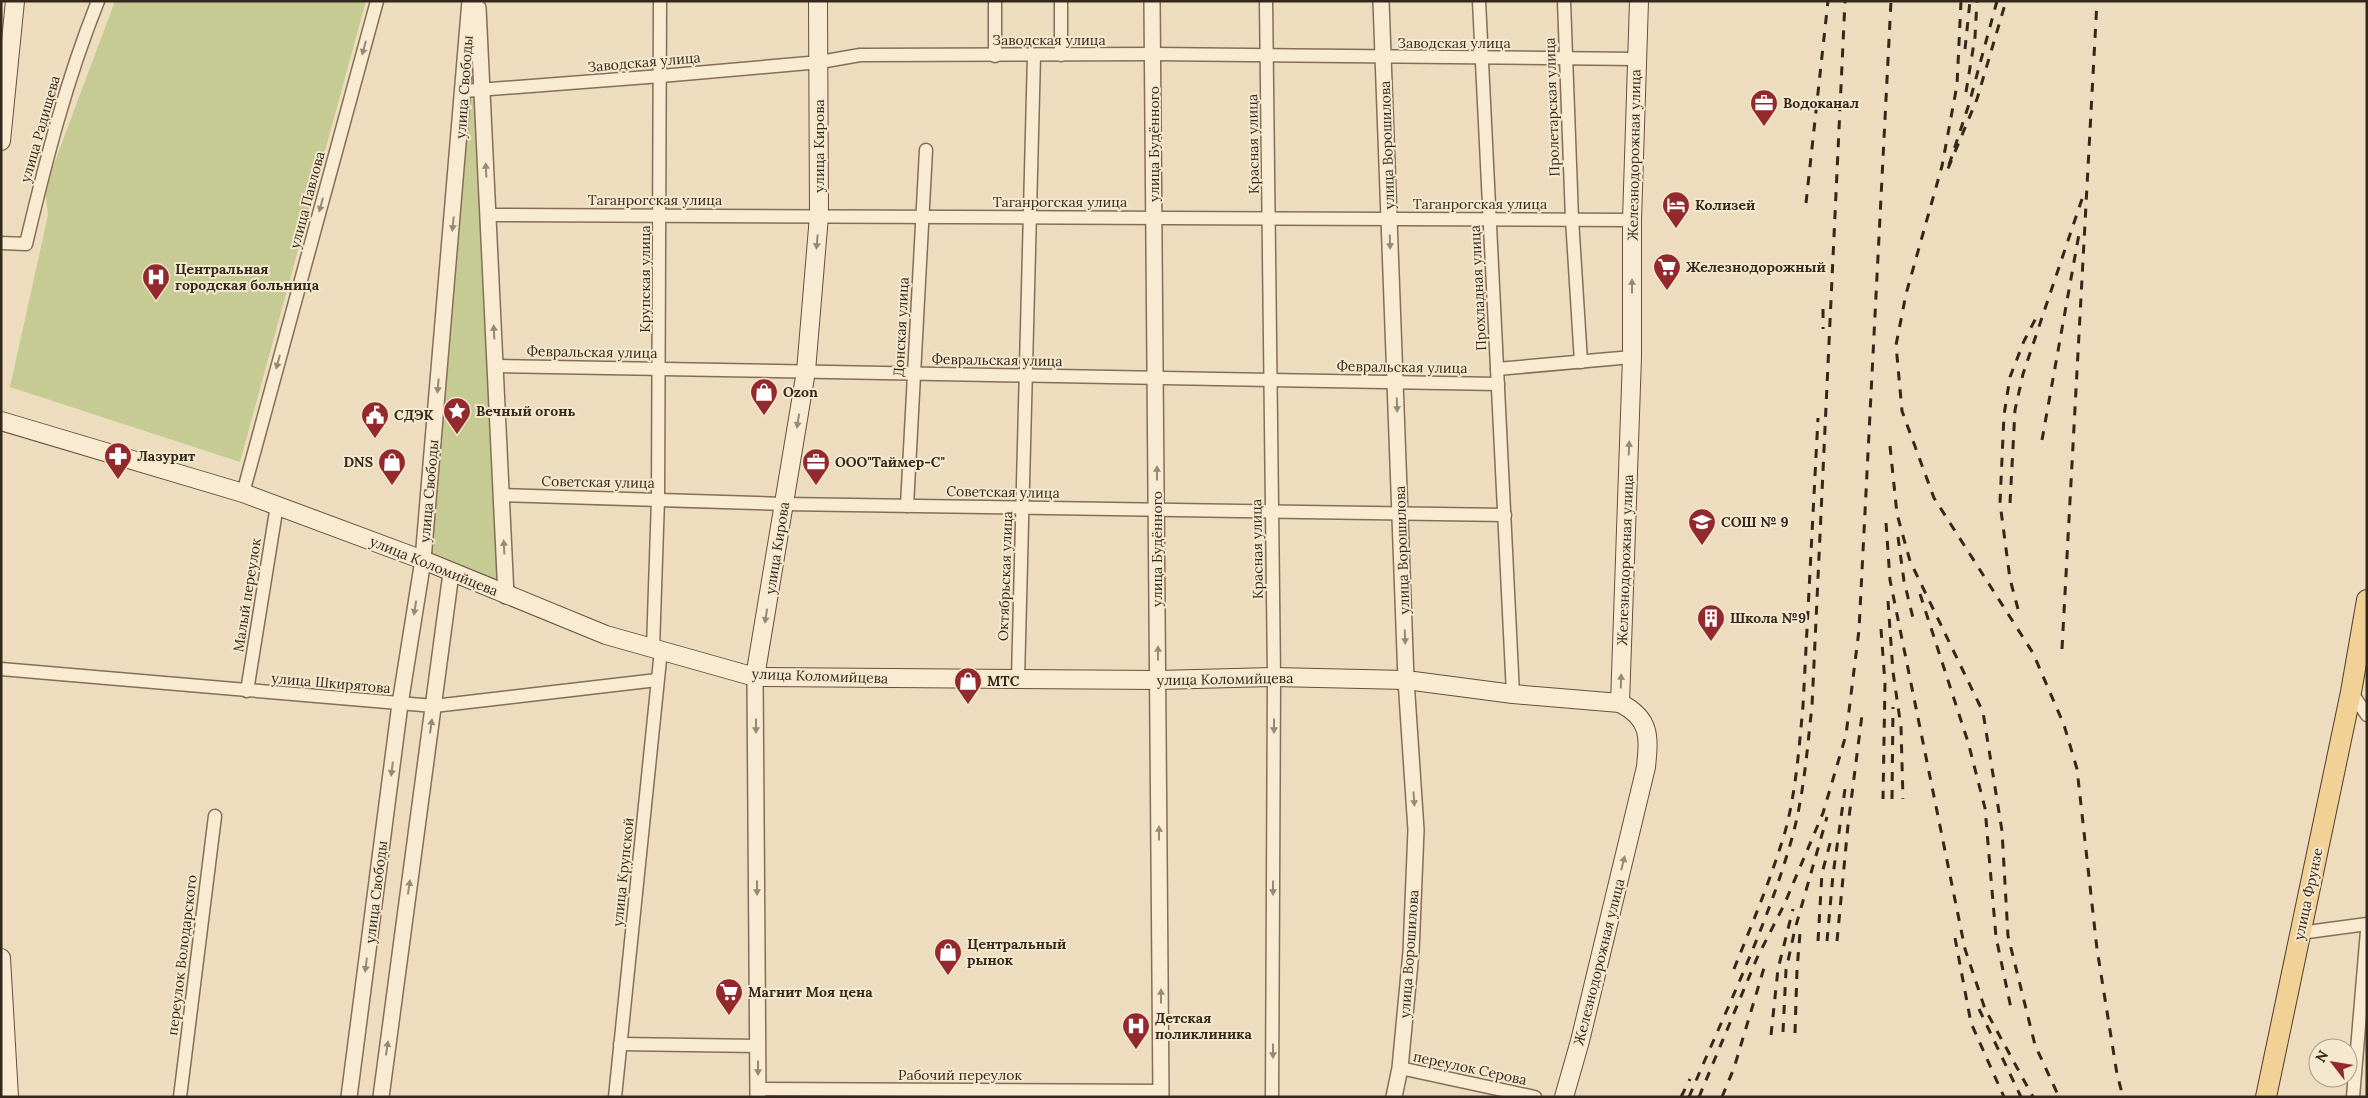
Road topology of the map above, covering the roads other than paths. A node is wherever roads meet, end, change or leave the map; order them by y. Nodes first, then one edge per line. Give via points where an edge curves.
1 (15, 1) edge
2 (98, 1) edge
3 (377, 1) edge
4 (470, 1) edge
5 (478, 1) edge
6 (660, 1) edge
7 (818, 1) edge
8 (995, 1) edge
9 (1061, 1) edge
10 (1152, 1) edge
11 (1266, 1) edge
12 (1381, 1) edge
13 (1479, 1) edge
14 (1564, 1) edge
15 (1639, 1) edge
16 (1154, 54) junction
17 (1034, 55) junction
18 (1061, 55) junction
19 (995, 56) junction
20 (1267, 56) junction
21 (1383, 57) junction
22 (1482, 58) junction
23 (1565, 58) junction
24 (1636, 59) junction
25 (820, 62) junction
26 (661, 76) junction
27 (482, 90) junction
28 (464, 91) junction
29 (1, 141) edge
30 (926, 150) dead end
31 (488, 215) junction
32 (660, 215) junction
33 (819, 216) junction
34 (921, 216) junction
35 (1030, 217) junction
36 (1155, 217) junction
37 (1269, 218) junction
38 (1390, 218) junction
39 (1490, 219) junction
40 (1572, 219) junction
41 (1632, 220) junction
42 (1, 243) edge
43 (1632, 357) junction
44 (1581, 362) junction
45 (495, 366) junction
46 (659, 368) junction
47 (1497, 369) junction
48 (806, 371) junction
49 (913, 373) junction
50 (1026, 375) junction
51 (1156, 378) junction
52 (1270, 380) junction
53 (1396, 382) junction
54 (1498, 384) junction
55 (1, 421) edge
56 (243, 493) junction
57 (501, 495) junction
58 (658, 499) junction
59 (784, 504) junction
60 (277, 505) junction
61 (907, 506) junction
62 (1022, 508) junction
63 (1157, 510) junction
64 (1272, 512) junction
65 (1401, 514) junction
66 (1505, 515) junction
67 (423, 560) junction
68 (451, 573) junction
69 (506, 596) junction
70 (2367, 600) edge
71 (2363, 634) edge
72 (657, 649) junction
73 (1, 669) edge
74 (756, 677) junction
75 (1274, 677) junction
76 (1018, 679) junction
77 (657, 680) junction
78 (1158, 680) junction
79 (1406, 680) junction
80 (247, 691) junction
81 (2351, 692) junction
82 (1513, 694) junction
83 (1620, 703) junction
84 (400, 704) junction
85 (434, 706) junction
86 (2367, 716) edge
87 (215, 816) dead end
88 (2367, 924) edge
89 (2367, 932) edge
90 (2300, 933) junction
91 (1, 958) edge
92 (620, 1044) junction
93 (758, 1046) junction
94 (1400, 1068) junction
95 (758, 1093) edge
96 (998, 1094) edge
97 (1161, 1094) edge
98 (9, 1097) edge
99 (180, 1097) edge
100 (350, 1097) edge
101 (381, 1097) edge
102 (615, 1097) edge
103 (1272, 1097) edge
104 (1394, 1097) edge
105 (1535, 1097) edge
106 (1564, 1097) edge
107 (2266, 1097) edge
108 (2353, 1097) edge

1 - 29 main road
2 - 42 street, улица Радищева via 54,127 26,244
3 -> 56 street, улица Павлова
4 - 28 street, улица Свободы
5 - 27 street, улица Свободы
6 - 26 street, Крупская улица
7 - 25 main road, улица Кирова
8 - 19 street
9 - 18 street
10 - 16 street, улица Будённого
11 - 20 street, Красная улица
12 - 21 street, улица Ворошилова
13 - 22 street, Прохладная улица
14 - 23 street, Пролетарская улица
15 - 24 main road, Железнодорожная улица
16 - 18 street, Заводская улица
16 - 20 street, Заводская улица
16 - 36 street, улица Будённого
17 - 18 street, Заводская улица
17 - 19 street, Заводская улица
17 - 35 street, Октябрьская улица
19 - 25 street, Заводская улица via 860,55
20 - 21 street, Заводская улица
20 - 37 street, Красная улица
21 - 22 street, Заводская улица
21 - 38 street, улица Ворошилова
22 - 23 street, Заводская улица
22 - 39 street, Прохладная улица
23 - 24 street, Заводская улица
23 - 40 street, Пролетарская улица
24 - 41 main road, Железнодорожная улица
25 - 26 street, Заводская улица
25 - 33 main road, улица Кирова
26 - 27 street, Заводская улица
26 - 32 street, Крупская улица
27 - 28 street, Заводская улица
31 -> 27 street, улица Свободы
28 -> 67 street, улица Свободы
30 - 34 street, Донская улица
31 - 32 street, Таганрогская улица
45 -> 31 street, улица Свободы
32 - 33 street, Таганрогская улица
32 - 46 street, Крупская улица
33 - 34 street, Таганрогская улица
33 -> 48 main road, улица Кирова
34 - 35 street, Таганрогская улица
34 - 49 street, Донская улица
35 - 36 street, Таганрогская улица
35 - 50 street, Октябрьская улица
36 - 37 street, Таганрогская улица
36 - 51 street, улица Будённого
37 - 38 street, Таганрогская улица
37 - 52 street, Красная улица
38 - 39 street, Таганрогская улица
38 -> 53 street, улица Ворошилова
39 - 40 street, Таганрогская улица
39 - 47 street, Прохладная улица
40 - 41 street, Таганрогская улица
40 - 44 street, Пролетарская улица
43 -> 41 main road, Железнодорожная улица
43 - 44 street
83 -> 43 main road, Железнодорожная улица
44 - 47 street
45 - 46 street, Февральская улица
45 - 57 street, улица Свободы
46 - 48 street, Февральская улица
46 - 58 street, Крупская улица
47 - 54 street, Прохладная улица
48 - 49 street, Февральская улица
48 -> 59 main road, улица Кирова
49 - 50 street, Февральская улица
49 - 61 street, Донская улица
50 - 51 street, Февральская улица
50 - 62 street, Октябрьская улица
51 - 52 street, Февральская улица
63 -> 51 street, улица Будённого
52 - 53 street, Февральская улица
52 - 64 street, Красная улица
53 - 54 street, Февральская улица
53 -> 65 street, улица Ворошилова
54 - 66 street, Прохладная улица
55 - 56 main road, улица Коломийцева
56 - 60 main road, улица Коломийцева
57 - 58 street, Советская улица
69 -> 57 street, улица Свободы
58 - 59 street, Советская улица
58 - 72 street, Крупская улица
59 - 61 street, Советская улица
59 -> 74 main road, улица Кирова
60 - 67 main road, улица Коломийцева
60 - 80 street, Малый переулок
61 - 62 street, Советская улица
62 - 63 street, Советская улица
62 - 76 street, Октябрьская улица
63 - 64 street, Советская улица
78 -> 63 street, улица Будённого
64 - 65 street, Советская улица
64 - 75 street, Красная улица
65 - 66 street, Советская улица
65 -> 79 street, улица Ворошилова
66 - 82 street, Прохладная улица
67 - 68 main road, улица Коломийцева
67 -> 84 street, улица Свободы
68 - 69 main road, улица Коломийцева
68 - 85 street
69 - 72 main road, улица Коломийцева via 606,635
70 - 71 main road, улица Фрунзе
71 - 81 main road, улица Фрунзе
72 - 74 main road, улица Коломийцева
72 - 77 street, улица Крупской
73 - 80 street, улица Шкирятова
74 - 76 main road, улица Коломийцева
74 -> 93 street, улица Кирова
75 - 78 main road, улица Коломийцева
75 - 79 main road, улица Коломийцева
75 -> 103 street, Красная улица
76 - 78 main road, улица Коломийцева
77 - 85 street, улица Шкирятова
77 - 92 street, улица Крупской
97 -> 78 street, улица Будённого
79 - 82 main road, улица Коломийцева
79 -> 94 street, улица Ворошилова via 1416,830 1411,952
80 - 84 street, улица Шкирятова
81 - 86 street
81 - 90 main road, улица Фрунзе
82 - 83 main road, улица Коломийцева
106 -> 83 main road, Железнодорожная улица via 1646,767 1649,736 1635,711
84 - 85 street, улица Шкирятова
84 -> 100 street, улица Свободы
101 -> 85 street
87 - 99 street, переулок Володарского
88 - 90 street
89 - 108 street
90 - 107 main road, улица Фрунзе
91 - 98 main road
92 - 93 street
92 - 102 street, улица Крупской
93 -> 95 street, улица Кирова
94 - 104 street, улица Ворошилова
94 - 105 street, переулок Серова
95 - 96 street, Рабочий переулок
96 - 97 street, Рабочий переулок

